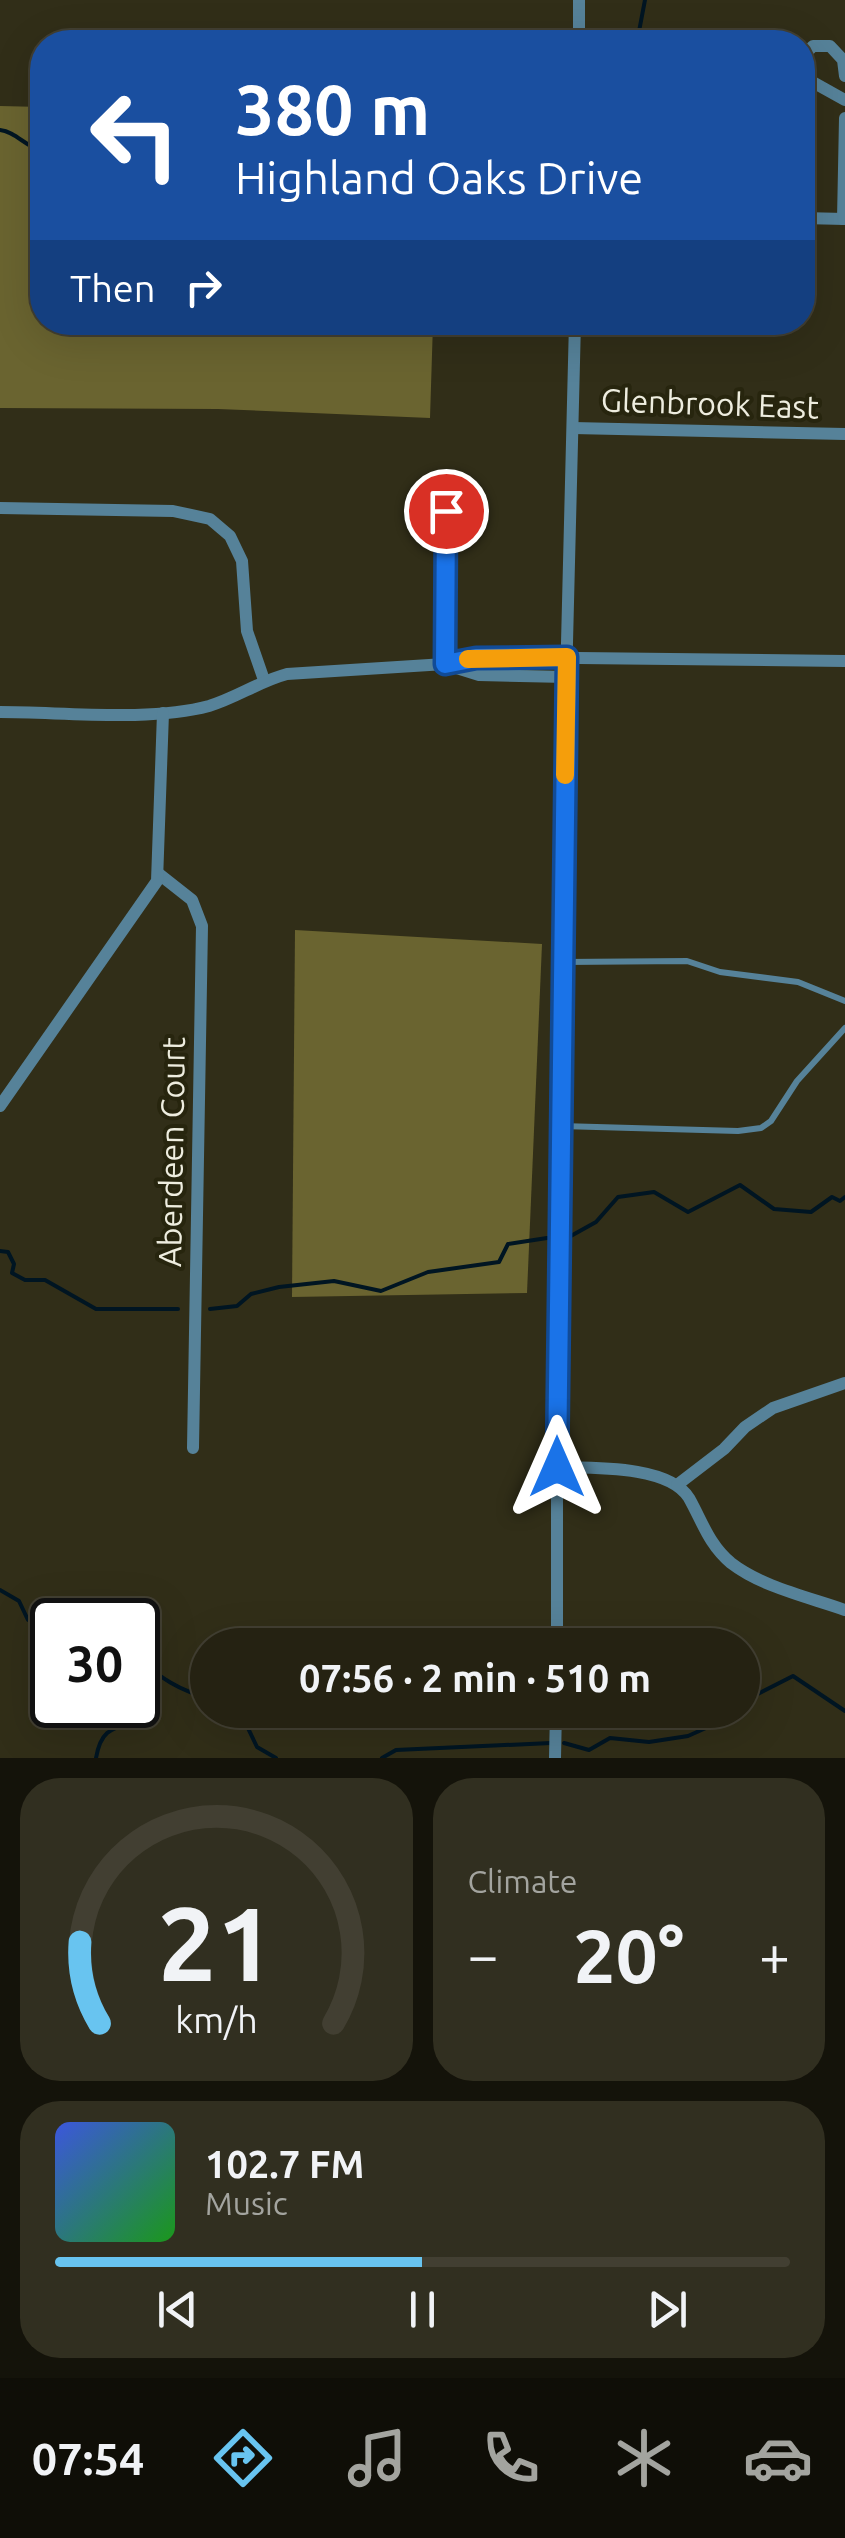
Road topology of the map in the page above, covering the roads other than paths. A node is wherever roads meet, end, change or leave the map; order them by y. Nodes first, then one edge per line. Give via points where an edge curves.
1 (579, 0) edge
2 (578, 30) edge
3 (815, 46) edge
4 (845, 76) edge
5 (815, 83) edge
6 (845, 100) edge
7 (845, 118) edge
8 (815, 218) edge
9 (844, 219) edge
10 (575, 335) edge
11 (572, 428) junction
12 (845, 434) edge
13 (0, 508) edge
14 (446, 511) dead end
15 (567, 657) junction
16 (845, 661) edge
17 (445, 664) junction
18 (567, 676) junction
19 (264, 680) junction
20 (0, 712) edge
21 (164, 714) junction
22 (159, 874) junction
23 (564, 962) junction
24 (845, 1001) edge
25 (845, 1028) edge
26 (0, 1106) edge
27 (561, 1126) junction
28 (845, 1382) edge
29 (193, 1448) dead end
30 (557, 1467) junction
31 (677, 1485) junction
32 (845, 1610) edge
33 (557, 1628) edge
34 (556, 1728) edge
35 (555, 1758) edge

1 - 2 street
3 - 4 street via 830,46 843,60
5 - 6 street
7 - 9 street
8 - 9 street
10 - 11 street
11 - 12 street, Glenbrook East
11 - 15 street
13 - 19 street via 172,511 221,526 242,561 247,632
14 - 17 street
15 - 16 street
15 - 17 street
15 - 18 street
17 - 18 street via 479,675
17 - 19 street
18 - 23 street
19 - 21 street via 209,706
20 - 21 street
21 - 22 street
22 - 26 street
22 - 29 street, Aberdeen Court via 192,900 202,926
23 - 24 lane via 687,961 798,982
23 - 27 street
25 - 27 lane via 761,1128
27 - 30 street
28 - 31 street via 772,1408
30 - 31 street via 636,1472
30 - 33 street
31 - 32 street via 733,1564
34 - 35 street

